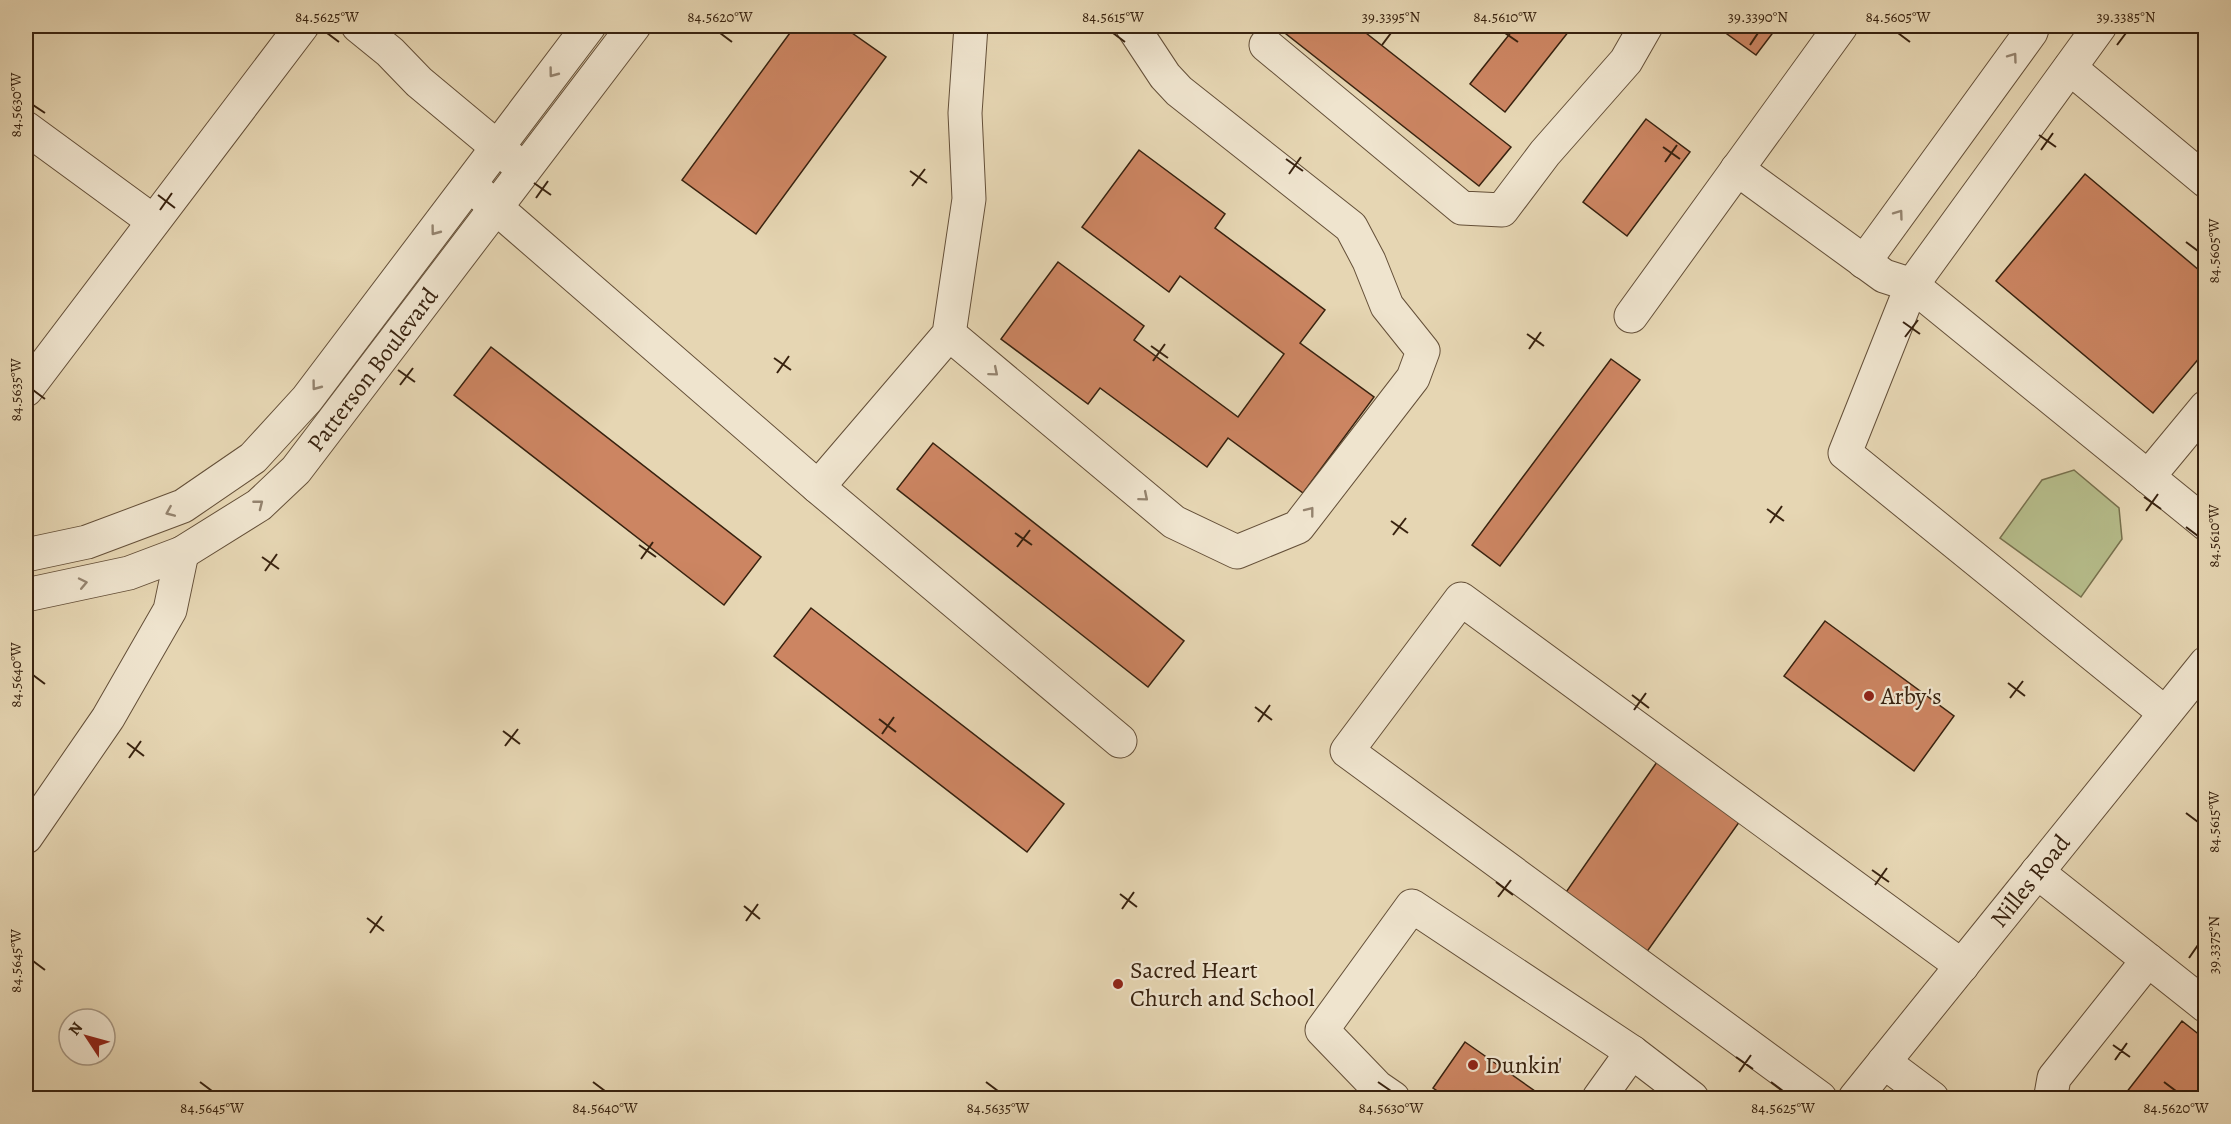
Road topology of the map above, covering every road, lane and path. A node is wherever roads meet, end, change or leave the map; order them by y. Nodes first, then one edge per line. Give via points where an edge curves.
1 (302, 26) edge
2 (358, 26) edge
3 (589, 26) edge
4 (634, 26) edge
5 (971, 26) edge
6 (1132, 26) edge
7 (1646, 26) edge
8 (1841, 26) edge
9 (2033, 26) edge
10 (2100, 26) edge
11 (1266, 45) dead end
12 (2070, 68) junction
13 (26, 128) edge
14 (498, 148) junction
15 (1737, 169) junction
16 (525, 171) junction
17 (2205, 181) edge
18 (470, 185) junction
19 (497, 208) junction
20 (153, 221) junction
21 (1864, 262) junction
22 (1912, 285) junction
23 (1631, 316) dead end
24 (949, 334) junction
25 (36, 353) edge
26 (26, 390) edge
27 (2205, 407) edge
28 (2148, 477) junction
29 (818, 487) junction
30 (2205, 525) edge
31 (182, 553) junction
32 (26, 555) edge
33 (26, 596) edge
34 (2205, 663) edge
35 (2165, 713) junction
36 (1120, 741) dead end
37 (26, 837) edge
38 (2037, 872) junction
39 (2148, 960) junction
40 (1962, 966) junction
41 (2205, 1006) edge
42 (1632, 1052) junction
43 (1884, 1062) junction
44 (1393, 1098) edge
45 (1599, 1098) edge
46 (1692, 1098) edge
47 (1820, 1098) edge
48 (1855, 1098) edge
49 (1932, 1098) edge
50 (2053, 1098) edge

1 - 20 street
2 - 14 street
3 -> 14 street, Patterson Boulevard
4 - 16 street, Patterson Boulevard
5 - 24 street via 965,113 969,200
24 -> 6 street via 1174,522 1238,552 1298,527 1413,378 1423,351 1387,306 1351,227 1179,91
7 - 11 street via 1626,61 1545,153 1502,210 1462,208
8 - 15 street
21 -> 9 street
10 - 12 street
12 - 17 street
12 - 22 street
13 - 20 street
14 - 16 street
14 - 18 street, Patterson Boulevard
15 - 21 street
15 - 23 street
16 - 19 street, Patterson Boulevard
18 - 19 street
18 -> 32 street, Patterson Boulevard via 307,399 253,458 183,506 87,543
19 - 29 street
31 -> 19 street, Patterson Boulevard via 259,505 296,470
20 - 25 street
21 - 22 street via 1884,276
22 - 28 street
22 - 35 street via 1845,453
24 - 29 street
25 - 26 street
27 - 28 street
28 - 30 street
29 - 36 street
33 -> 31 street, Patterson Boulevard via 129,573
31 - 37 street via 170,610 108,718
34 - 35 street, Nilles Road
35 - 38 street, Nilles Road
38 - 39 street
38 - 40 street, Nilles Road
39 - 41 street
39 - 50 street via 2054,1078
40 - 43 street, Nilles Road
40 - 47 street via 1461,598 1347,752
42 - 44 street via 1412,906 1322,1030
42 - 45 street
42 - 46 street
43 - 48 street, Nilles Road
43 - 49 street

